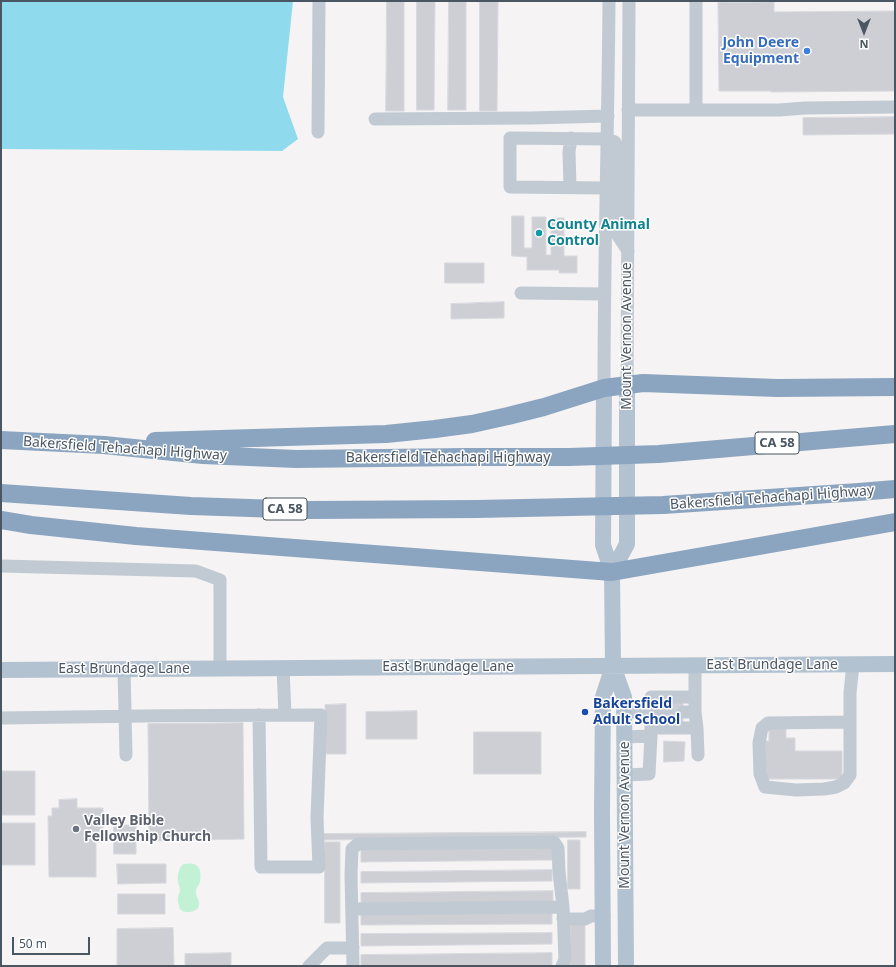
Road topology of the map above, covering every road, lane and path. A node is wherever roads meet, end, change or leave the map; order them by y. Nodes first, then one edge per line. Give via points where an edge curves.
1 (319, 1) edge
2 (609, 1) edge
3 (629, 1) edge
4 (696, 1) edge
5 (895, 107) edge
6 (628, 110) junction
7 (696, 110) junction
8 (608, 116) junction
9 (375, 119) dead end
10 (318, 132) dead end
11 (571, 138) junction
12 (607, 139) junction
13 (570, 187) junction
14 (606, 188) junction
15 (628, 250) junction
16 (521, 294) dead end
17 (604, 294) junction
18 (627, 385) junction
19 (895, 387) edge
20 (604, 388) junction
21 (895, 434) edge
22 (1, 440) edge
23 (104, 445) junction
24 (895, 489) edge
25 (1, 493) edge
26 (1, 520) edge
27 (895, 522) edge
28 (1, 566) edge
29 (612, 572) junction
30 (853, 664) junction
31 (895, 664) edge
32 (695, 665) junction
33 (613, 666) junction
34 (283, 668) junction
35 (124, 669) junction
36 (220, 669) junction
37 (1, 670) edge
38 (695, 698) junction
39 (624, 712) junction
40 (651, 712) junction
41 (668, 712) dead end
42 (125, 716) junction
43 (259, 716) junction
44 (285, 716) junction
45 (1, 718) edge
46 (850, 722) junction
47 (697, 728) junction
48 (651, 732) junction
49 (624, 737) junction
50 (126, 755) dead end
51 (698, 756) dead end
52 (624, 775) junction
53 (352, 909) junction
54 (563, 913) junction
55 (597, 916) junction
56 (353, 948) junction
57 (309, 966) edge
58 (353, 966) edge
59 (562, 966) edge
60 (603, 966) edge
61 (626, 966) edge

1 - 10 street
2 - 8 street, Mount Vernon Avenue
3 - 6 street, Mount Vernon Avenue
4 - 7 street
5 - 7 street
6 - 7 street
6 - 15 street, Mount Vernon Avenue
8 - 9 street
8 - 12 street, Mount Vernon Avenue
11 - 12 street
11 - 13 street
11 - 13 street via 510,138 510,187
12 - 14 street, Mount Vernon Avenue
12 - 15 street via 615,142 618,150 617,234
13 - 14 street
14 - 17 street, Mount Vernon Avenue
15 - 18 street, Mount Vernon Avenue
16 - 17 street
17 - 20 street, Mount Vernon Avenue
18 - 19 highway via 643,383 777,388
18 - 20 highway
18 - 29 main road, Mount Vernon Avenue via 627,544
20 - 23 highway via 508,416 435,429 386,434 168,440
20 - 29 main road, Mount Vernon Avenue via 603,545
21 - 23 highway, Bakersfield Tehachapi Highway / CA 58 via 659,454 569,457 296,459 203,455
22 - 23 highway, Bakersfield Tehachapi Highway / CA 58
24 - 25 highway, Bakersfield Tehachapi Highway / CA 58 via 663,505 477,510 309,510 191,506
26 - 29 highway via 136,536
27 - 29 highway
28 - 36 street via 196,571 220,580
29 - 33 main road, Mount Vernon Avenue
30 - 31 main road, East Brundage Lane
30 - 32 main road, East Brundage Lane
30 - 46 street
32 - 33 main road, East Brundage Lane
32 - 38 street
33 - 34 main road, East Brundage Lane
33 - 39 main road, Mount Vernon Avenue via 624,697
33 - 55 main road, Mount Vernon Avenue via 603,698 602,812
34 - 36 main road, East Brundage Lane
34 - 44 street
35 - 36 main road, East Brundage Lane
35 - 37 main road, East Brundage Lane
35 - 42 street
38 - 40 street via 651,697
38 - 47 street via 689,712
39 - 40 street
39 - 49 main road, Mount Vernon Avenue
40 - 41 street
40 - 48 street
42 - 43 street
42 - 45 street
42 - 50 street
43 - 44 street
43 - 44 street via 261,866 319,867 321,716
46 - 46 street via 850,775 844,783 824,789 765,787 760,774 759,743 762,728 768,723
47 - 48 street
47 - 51 street
48 - 49 street
48 - 52 street via 649,774
49 - 52 main road, Mount Vernon Avenue
52 - 61 main road, Mount Vernon Avenue
53 - 54 street
53 - 54 street via 352,849 358,844 554,842 558,848
53 - 56 street
54 - 55 street via 588,912
54 - 59 street via 565,960
55 - 60 main road, Mount Vernon Avenue
56 - 57 street via 327,948
56 - 58 street

